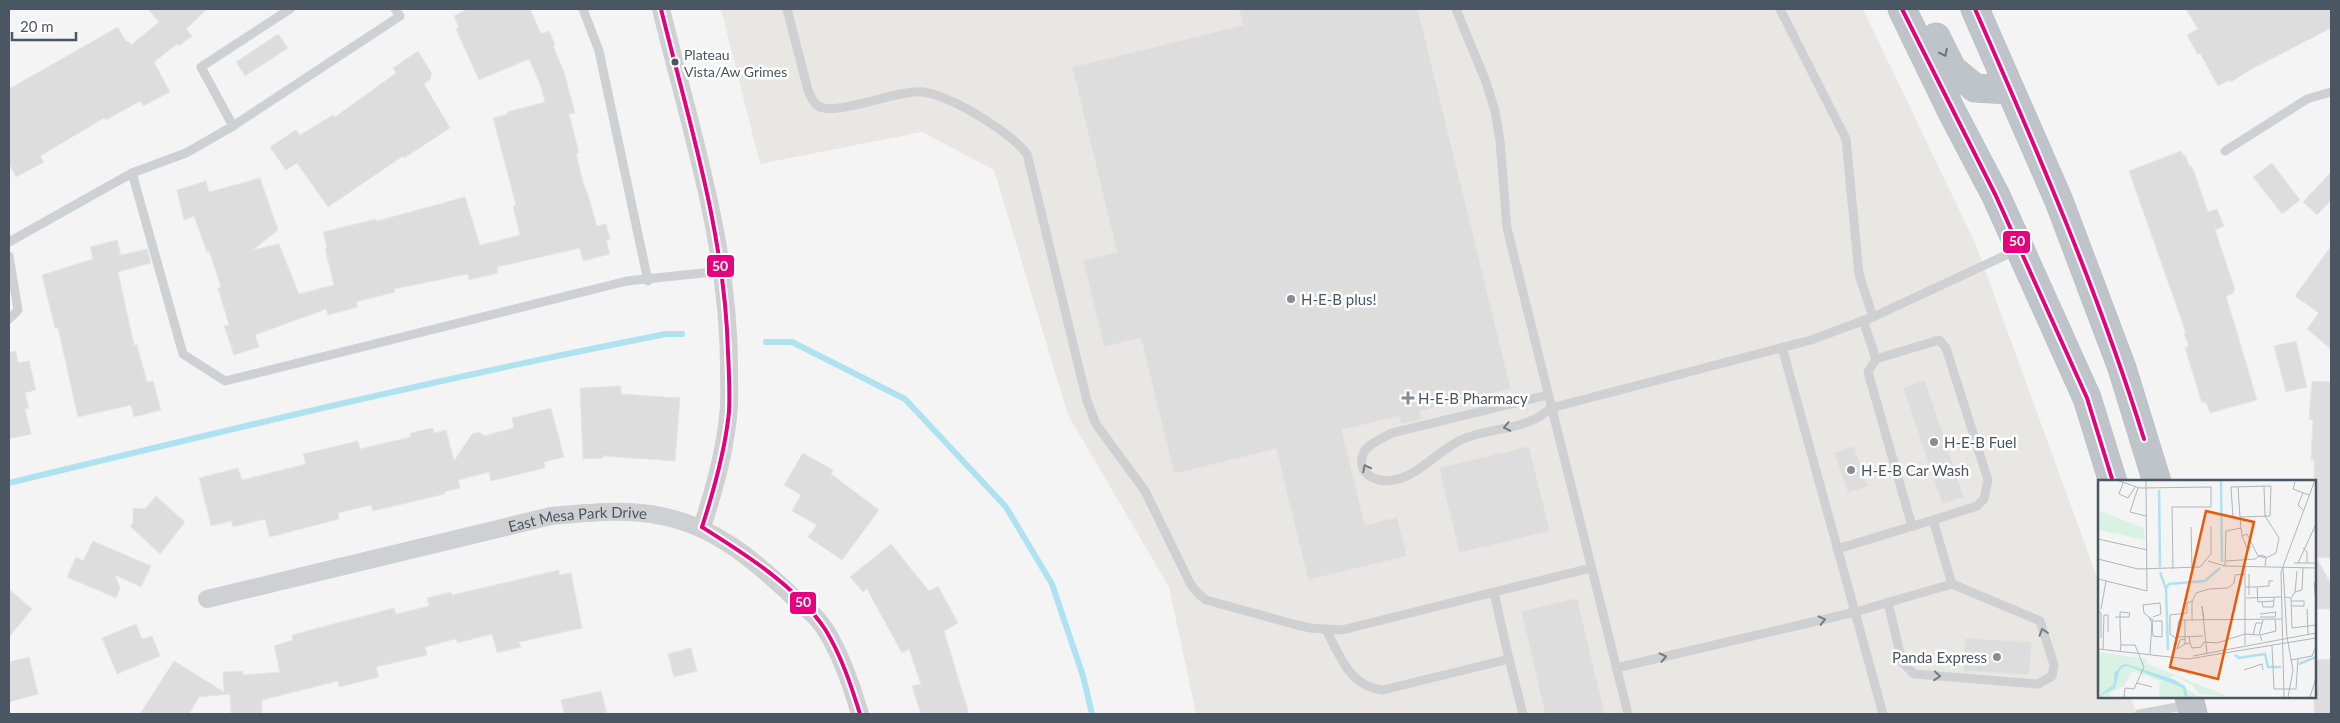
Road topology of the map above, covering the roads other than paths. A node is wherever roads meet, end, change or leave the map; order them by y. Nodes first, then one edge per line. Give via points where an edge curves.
1 (290, 9) edge
2 (395, 9) edge
3 (583, 9) edge
4 (661, 9) edge
5 (787, 9) edge
6 (1456, 9) edge
7 (1780, 9) edge
8 (1902, 9) edge
9 (1922, 9) edge
10 (1975, 9) edge
11 (2010, 90) junction
12 (2331, 92) edge
13 (233, 126) junction
14 (2224, 151) dead end
15 (132, 173) junction
16 (9, 242) edge
17 (2020, 249) junction
18 (9, 256) edge
19 (722, 271) junction
20 (648, 281) junction
21 (1873, 317) junction
22 (9, 319) edge
23 (1863, 320) junction
24 (1782, 347) junction
25 (1876, 359) junction
26 (1548, 395) junction
27 (1551, 408) junction
28 (2112, 480) edge
29 (2156, 480) edge
30 (1933, 520) junction
31 (1912, 526) junction
32 (702, 528) junction
33 (1837, 549) junction
34 (1591, 568) junction
35 (1952, 584) junction
36 (1494, 593) junction
37 (207, 599) dead end
38 (1888, 602) junction
39 (1854, 612) junction
40 (1326, 630) junction
41 (1509, 659) junction
42 (1616, 668) junction
43 (2191, 705) edge
44 (860, 714) edge
45 (1523, 714) edge
46 (1628, 714) edge
47 (1883, 714) edge
48 (2139, 714) edge

1 - 13 lane via 201,67
2 - 13 lane via 400,16
3 - 20 lane via 599,51
4 - 19 street via 709,203
5 - 40 lane via 808,90 819,107 837,109 908,92 934,94 948,99 1018,142 1032,165 1091,413 1145,491 1191,585 1206,600
6 - 26 lane via 1486,82 1494,111 1500,141 1507,228
7 - 21 lane via 1846,139 1859,274
8 - 17 highway
9 -> 11 highway via 1952,69 1975,88
10 - 11 highway
11 - 29 highway via 2059,202 2122,368
12 - 14 lane via 2308,99
13 - 15 lane via 186,153
15 - 16 lane
15 - 20 lane via 183,354 225,380 627,281
17 - 21 lane
17 - 28 highway via 2087,398
18 - 22 lane via 18,310
19 - 20 lane
19 - 32 street via 729,344 729,416 719,477
21 - 23 lane
23 - 24 lane via 1811,340
23 - 25 lane
24 - 27 lane
24 - 33 lane
25 - 30 lane via 1940,340 1946,348 1988,480 1984,499 1978,506
25 - 31 lane via 1868,372
26 - 27 lane
27 -> 26 lane via 1535,419 1461,440 1404,478 1381,483 1365,471 1364,451 1392,433
27 - 34 lane
30 - 31 lane
30 - 35 lane
31 - 33 lane
32 - 37 street, East Mesa Park Drive via 660,515 602,511 551,516
32 - 44 street, East Mesa Park Drive via 749,558 819,621 837,655
33 - 39 lane
34 - 36 lane
34 - 42 lane
35 - 38 lane
38 -> 35 lane via 1902,662 1914,674 2038,684 2052,676 2054,665 2040,621
36 - 40 lane via 1359,627
36 - 41 lane
38 - 39 lane
42 -> 39 lane
39 - 47 lane
40 - 41 lane via 1352,676 1361,685 1372,689 1382,690
41 - 45 lane
42 - 46 lane
43 - 48 lane

